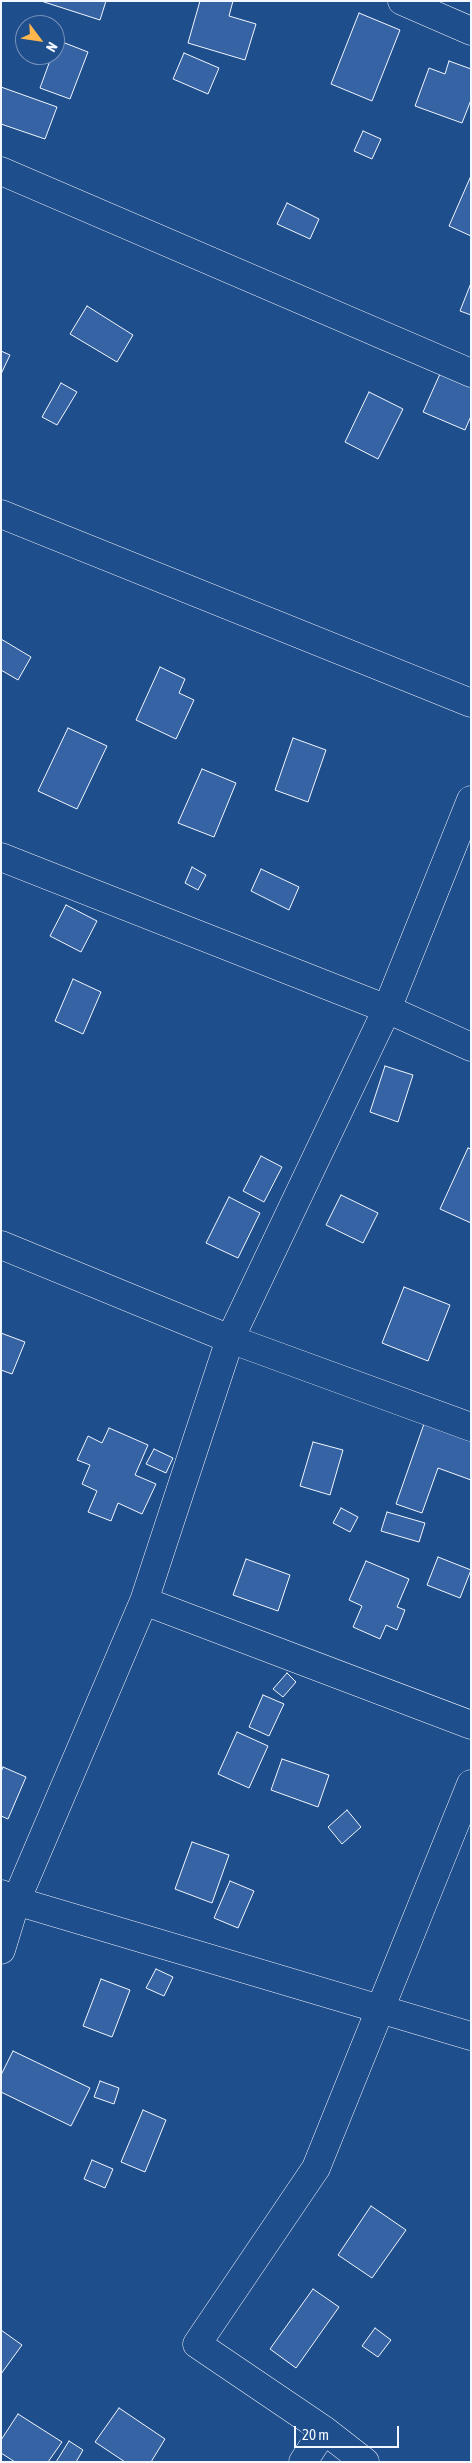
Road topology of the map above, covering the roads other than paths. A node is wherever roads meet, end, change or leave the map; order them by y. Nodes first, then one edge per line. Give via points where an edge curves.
1 (402, 1) edge
2 (471, 31) edge
3 (1, 171) edge
4 (471, 373) edge
5 (1, 514) edge
6 (471, 704) edge
7 (471, 800) edge
8 (1, 856) edge
9 (387, 1009) junction
10 (471, 1047) edge
11 (1, 1245) edge
12 (230, 1339) junction
13 (471, 1427) edge
14 (144, 1601) junction
15 (471, 1725) edge
16 (471, 1784) edge
17 (9, 1898) edge
18 (1, 1950) edge
19 (380, 2008) junction
20 (471, 2036) edge
21 (324, 2430) junction
22 (303, 2462) edge
23 (366, 2462) edge

1 - 2 street
3 - 4 street
5 - 6 street
7 - 9 street
8 - 9 street
9 - 10 street
9 - 12 street
11 - 12 street
12 - 13 street
12 - 14 street
14 - 15 street
14 - 17 street
16 - 19 street
17 - 18 street
17 - 19 street
19 - 20 street
19 - 21 street via 316,2168 197,2344
21 - 22 street
21 - 23 street

